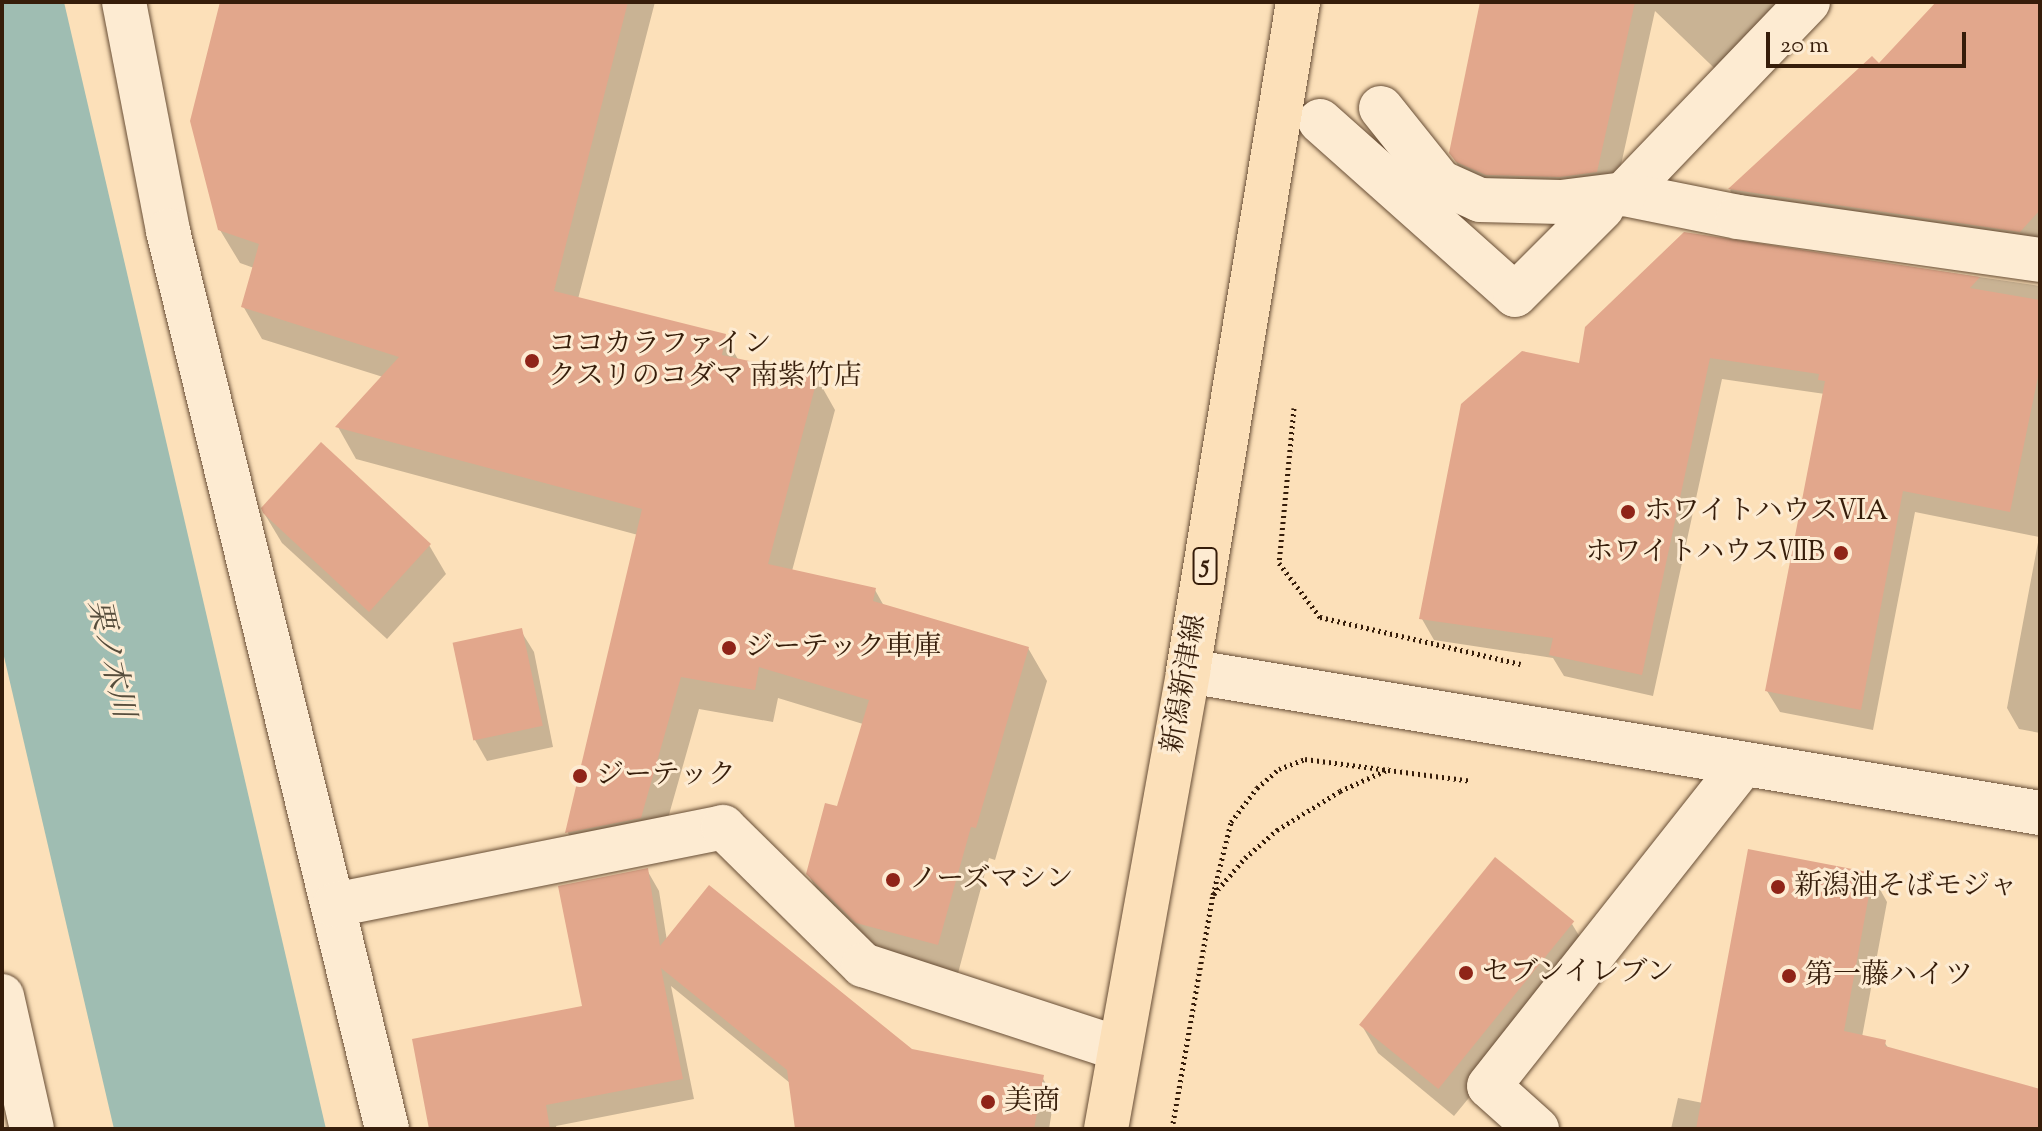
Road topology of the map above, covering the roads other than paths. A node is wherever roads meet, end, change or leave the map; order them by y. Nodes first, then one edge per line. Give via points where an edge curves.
1 (124, 2) edge
2 (1298, 2) edge
3 (1808, 2) edge
4 (1381, 108) dead end
5 (1320, 121) dead end
6 (1613, 201) junction
7 (2040, 260) edge
8 (1188, 671) junction
9 (1743, 764) junction
10 (2040, 813) edge
11 (334, 905) junction
12 (2, 996) edge
13 (1120, 1049) junction
14 (32, 1129) edge
15 (387, 1129) edge
16 (1106, 1129) edge
17 (1537, 1129) edge

1 - 11 street via 168,231
2 - 8 main road, 新潟新津線 / 5
3 - 6 street
4 - 6 street via 1440,182 1480,200
5 - 6 street via 1515,295
6 - 7 street
8 - 9 street
8 - 13 main road, 新潟新津線 / 5
9 - 10 street
9 - 17 street via 1489,1086
11 - 13 street via 723,827 863,965
11 - 15 street
12 - 14 street
13 - 16 main road, 新潟新津線 / 5

